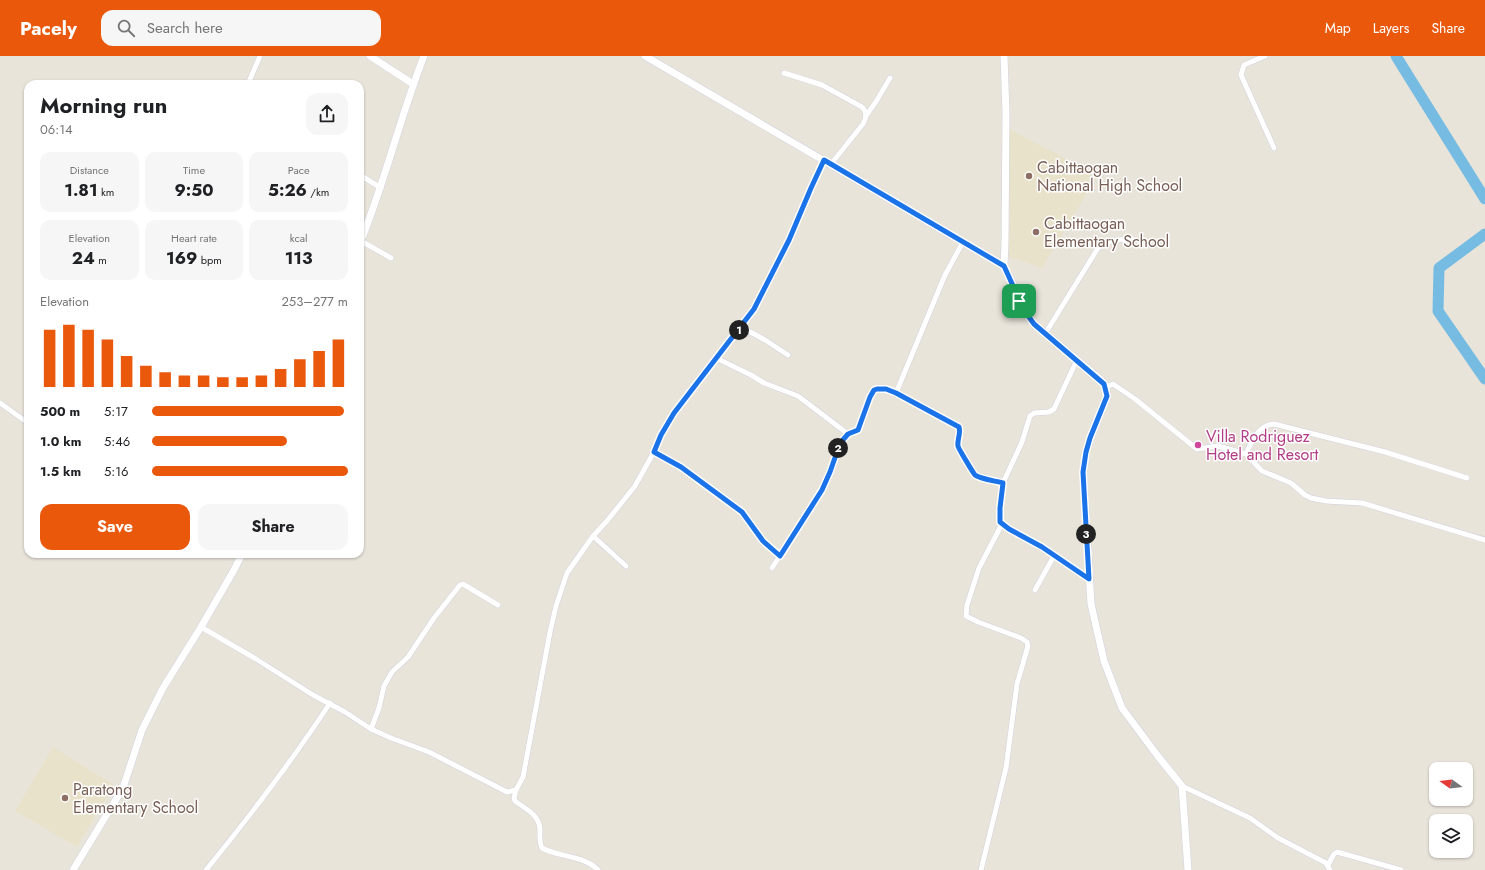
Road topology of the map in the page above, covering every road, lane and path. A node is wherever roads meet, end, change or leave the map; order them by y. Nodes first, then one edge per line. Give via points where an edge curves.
1 (260, 56) edge
2 (370, 56) edge
3 (424, 56) edge
4 (645, 56) edge
5 (1004, 56) edge
6 (1265, 56) edge
7 (784, 73) dead end
8 (890, 78) dead end
9 (250, 80) edge
10 (413, 84) junction
11 (866, 116) junction
12 (1274, 148) dead end
13 (824, 160) junction
14 (831, 164) junction
15 (364, 177) edge
16 (381, 188) junction
17 (364, 232) edge
18 (1138, 240) dead end
19 (963, 242) junction
20 (364, 244) edge
21 (391, 258) dead end
22 (1004, 266) junction
23 (741, 327) junction
24 (1045, 334) junction
25 (788, 355) dead end
26 (716, 358) junction
27 (1077, 360) junction
28 (1106, 387) junction
29 (896, 393) junction
30 (0, 403) edge
31 (24, 420) edge
32 (848, 434) junction
33 (654, 452) junction
34 (1246, 454) junction
35 (1467, 478) dead end
36 (1003, 483) junction
37 (1002, 524) junction
38 (593, 536) junction
39 (1485, 540) edge
40 (780, 556) junction
41 (1054, 556) junction
42 (240, 558) edge
43 (626, 566) dead end
44 (772, 568) dead end
45 (1089, 579) junction
46 (1035, 590) dead end
47 (498, 605) dead end
48 (201, 627) junction
49 (330, 703) junction
50 (371, 729) junction
51 (1182, 786) junction
52 (516, 790) junction
53 (1329, 868) edge
54 (73, 870) edge
55 (206, 870) edge
56 (598, 870) edge
57 (981, 870) edge
58 (1188, 870) edge
59 (1401, 870) edge

1 - 9 street
2 - 10 street
3 - 10 street
4 - 13 street
5 - 22 street
6 - 12 street via 1244,65 1241,74
7 - 11 street via 822,85 862,107
8 - 11 street
10 - 16 street
11 - 14 street via 864,124
13 - 14 street
13 - 23 street via 765,289
14 - 19 street
15 - 16 street
16 - 17 street
18 - 24 street via 1110,241 1098,248
19 - 22 street
19 - 29 street via 945,275
20 - 21 street
22 - 24 street via 1024,310
23 - 25 street
23 - 26 street
24 - 27 street
26 - 32 street via 764,383 798,396
26 - 33 street via 674,413
27 - 28 street
27 - 36 street via 1054,409 1030,416 1022,442
28 - 34 street via 1113,384 1118,387 1196,449 1218,446
28 - 45 street via 1107,396 1090,438 1083,472
29 - 32 street via 881,388 874,390 858,430
29 - 36 street via 957,426 960,432 958,449 974,474
30 - 31 street
32 - 40 street via 838,449 822,490
33 - 38 street via 635,486
33 - 40 street via 681,467 742,512 763,541
34 - 35 street via 1260,430 1274,424 1385,452
34 - 39 street via 1257,468 1291,483 1311,498 1362,504
36 - 37 street via 999,518
37 - 41 street
37 - 57 street via 979,568 966,616 1021,638 1028,646 1017,684 1006,768
38 - 43 street
38 - 52 street via 567,573 556,606 523,777
40 - 44 street
41 - 45 street
41 - 46 street
42 - 48 street
45 - 51 street via 1091,604 1106,669 1122,708
47 - 50 street via 463,584 460,585 408,658 392,672 384,686
48 - 49 street via 256,658 290,682
48 - 54 street via 163,688 142,730 123,788
49 - 50 street
49 - 55 street via 303,745
50 - 52 street via 429,752 507,792
51 - 53 street via 1250,818 1278,838 1321,860
51 - 58 street
52 - 56 street via 515,801 537,818 542,848 574,858
53 - 59 street via 1337,852

